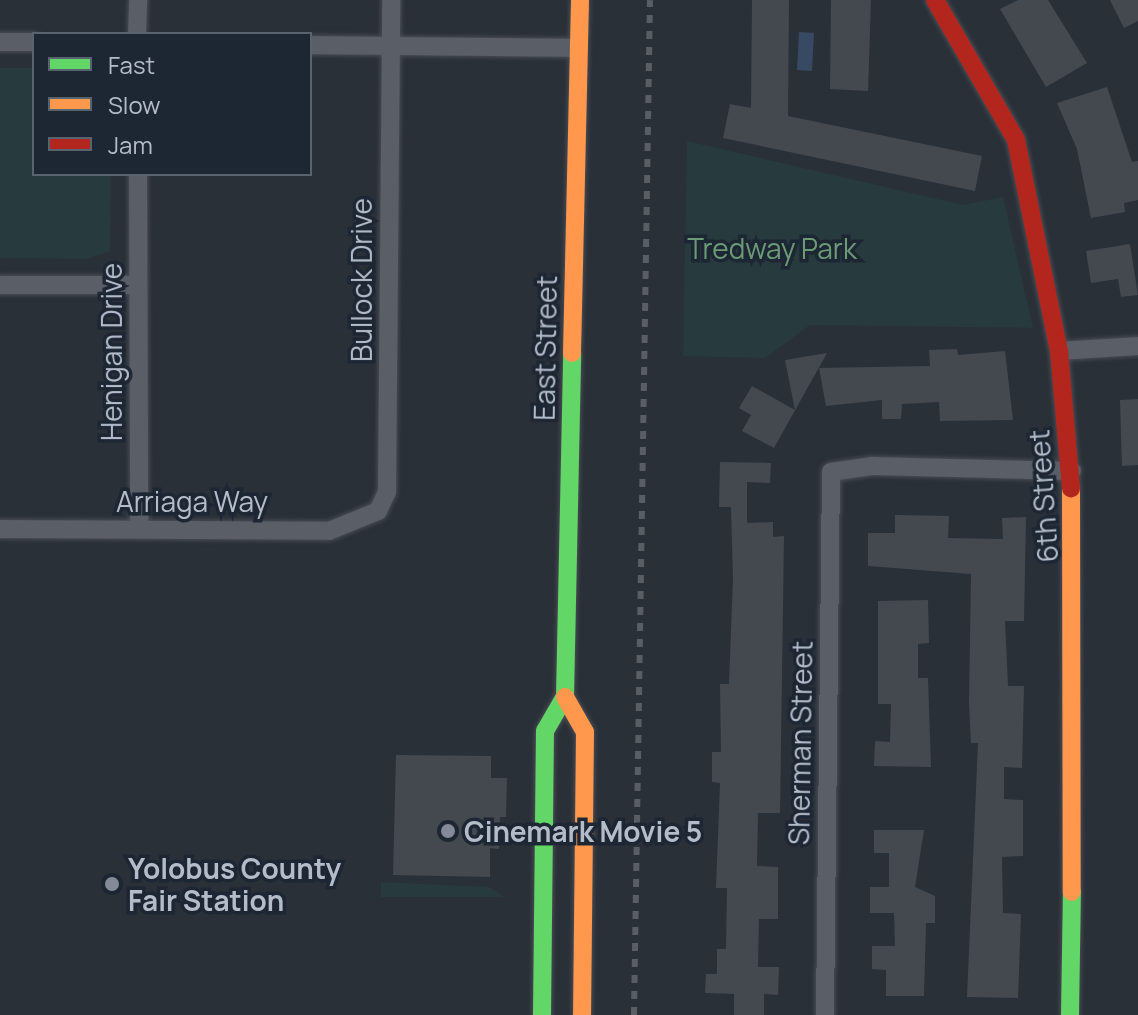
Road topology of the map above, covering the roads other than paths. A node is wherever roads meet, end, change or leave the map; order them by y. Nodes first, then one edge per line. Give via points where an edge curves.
1 (138, 0) edge
2 (391, 0) edge
3 (580, 0) edge
4 (935, 0) edge
5 (137, 32) edge
6 (0, 42) edge
7 (32, 42) edge
8 (312, 45) edge
9 (390, 46) junction
10 (579, 48) junction
11 (138, 176) edge
12 (0, 285) edge
13 (138, 285) junction
14 (1138, 346) edge
15 (1059, 351) junction
16 (1072, 471) junction
17 (378, 511) joint
18 (0, 529) edge
19 (139, 529) junction
20 (565, 697) junction
21 (542, 1015) edge
22 (582, 1015) edge
23 (825, 1015) edge
24 (1070, 1015) edge

1 - 5 street
2 - 9 street, Bullock Drive
3 - 10 street, East Street
4 - 15 street, 6th Street via 1016,140
6 - 7 street
8 - 9 street
9 - 10 street
9 - 17 street, Bullock Drive via 387,492
10 - 20 street, East Street
11 - 13 street, Henigan Drive
12 - 13 street
13 - 19 street, Henigan Drive
14 - 15 street
15 - 16 street, 6th Street
16 - 23 street, Sherman Street via 872,466 831,472
16 - 24 street, 6th Street
17 - 19 street, Arriaga Way via 329,531
18 - 19 street, Arriaga Way
20 - 21 street, East Street via 545,731
20 - 22 street via 585,732

